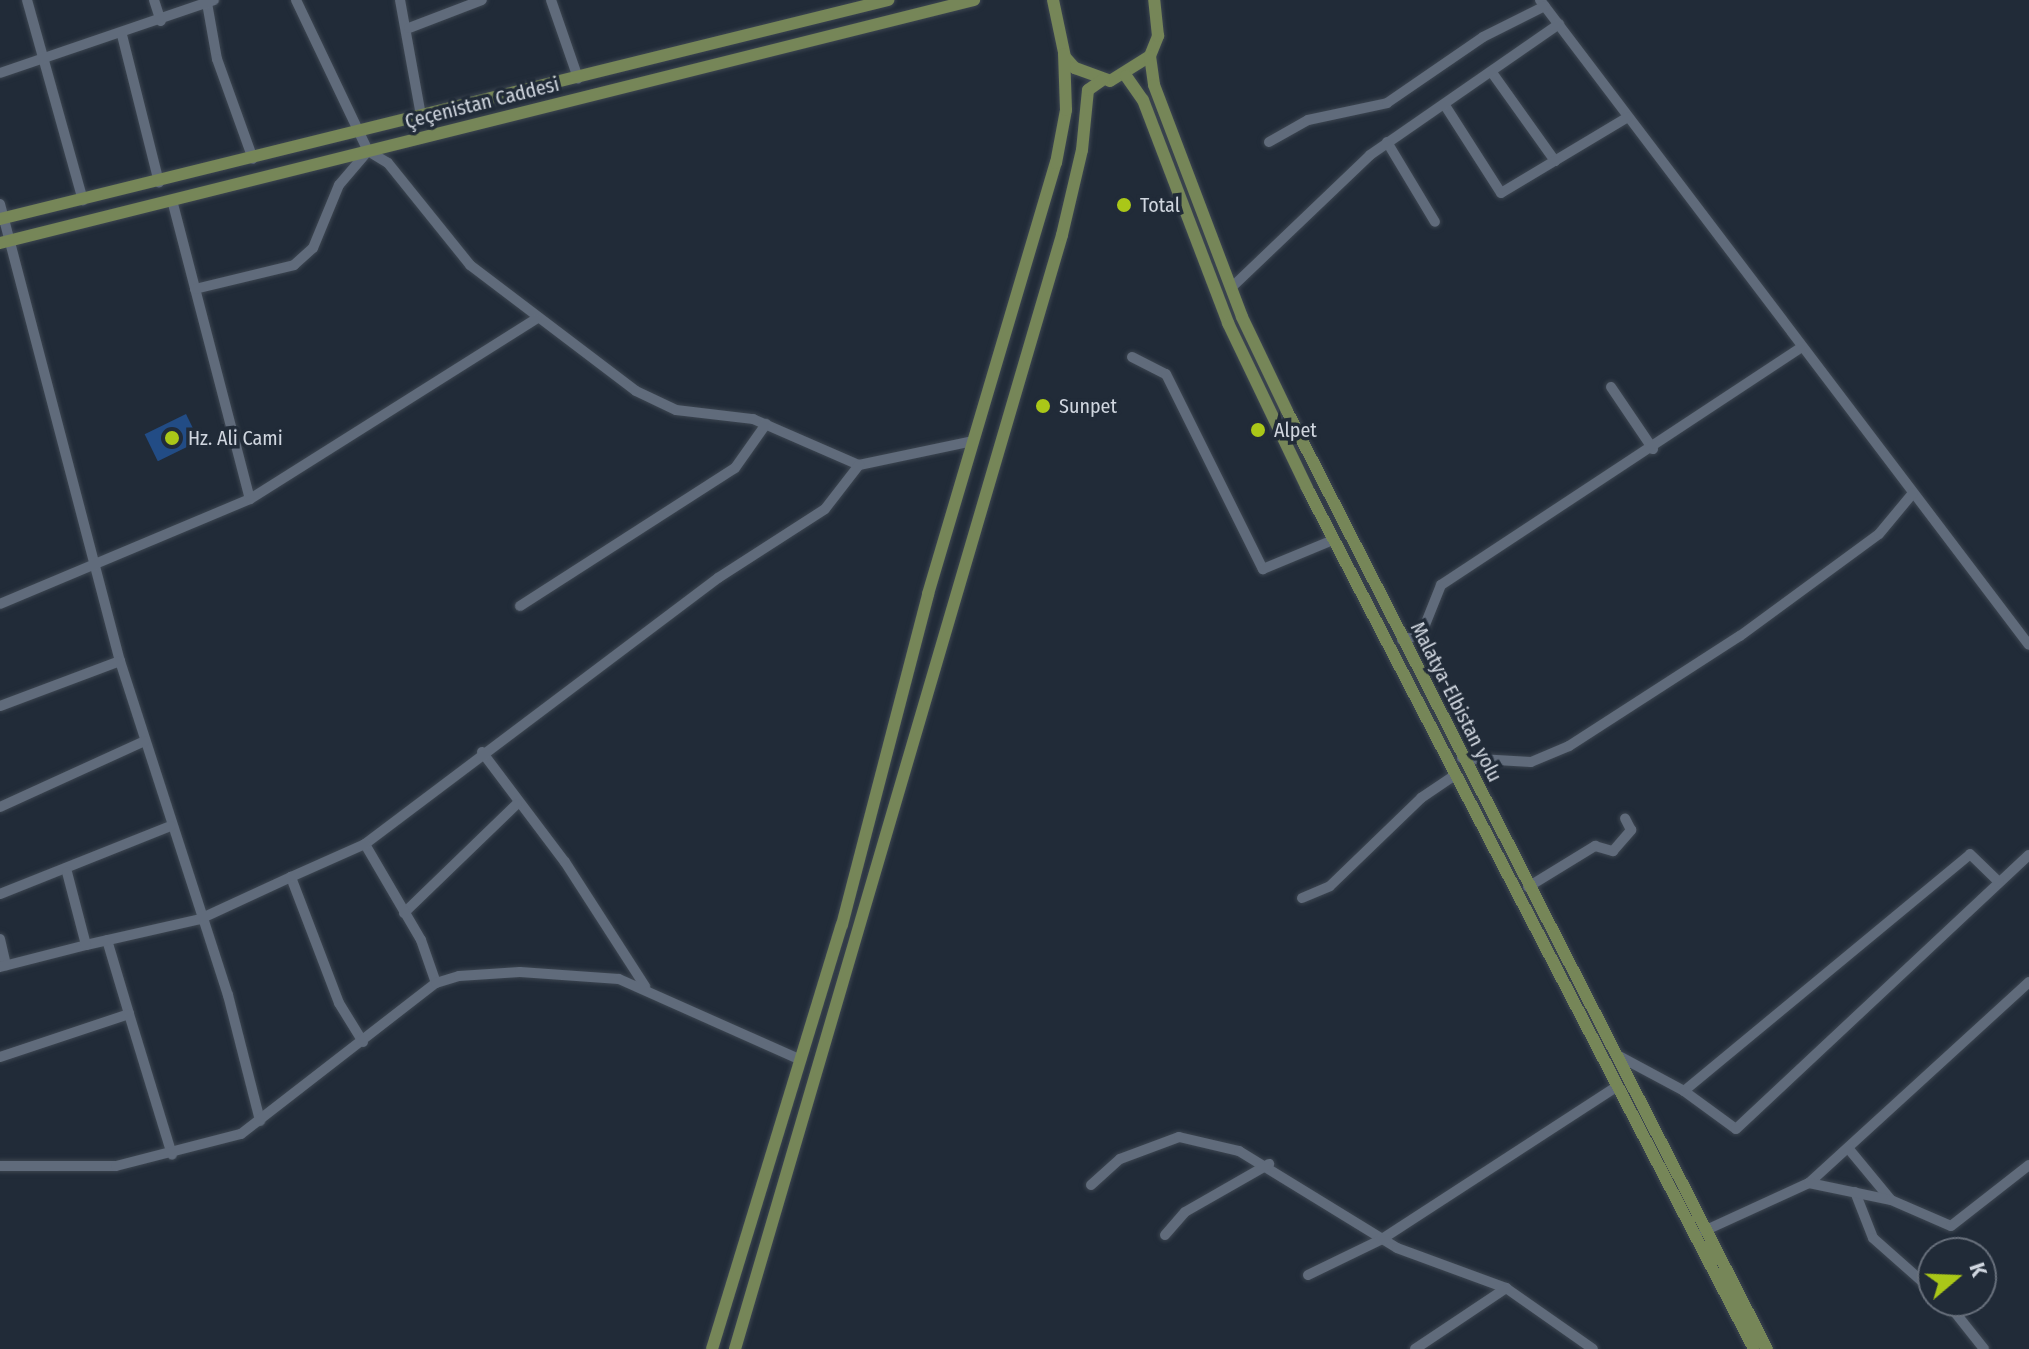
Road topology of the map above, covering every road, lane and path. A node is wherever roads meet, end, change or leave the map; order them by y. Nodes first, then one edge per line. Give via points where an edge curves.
1 (27, 0) edge
2 (154, 0) edge
3 (296, 0) edge
4 (400, 0) edge
5 (482, 0) edge
6 (551, 0) edge
7 (888, 0) edge
8 (974, 0) edge
9 (1154, 0) edge
10 (211, 2) edge
11 (1051, 3) edge
12 (1542, 3) edge
13 (843, 5) edge
14 (161, 21) junction
15 (1559, 24) junction
16 (409, 28) junction
17 (122, 35) junction
18 (1064, 54) junction
19 (1150, 56) junction
20 (42, 61) junction
21 (0, 73) edge
22 (1493, 74) junction
23 (1126, 76) junction
24 (578, 78) junction
25 (1104, 79) junction
26 (1446, 107) junction
27 (421, 115) junction
28 (1628, 117) junction
29 (358, 132) junction
30 (1269, 142) dead end
31 (1387, 142) junction
32 (368, 151) junction
33 (253, 159) junction
34 (1555, 161) junction
35 (159, 182) junction
36 (83, 200) junction
37 (172, 200) junction
38 (0, 204) edge
39 (2, 219) edge
40 (1435, 222) dead end
41 (5, 241) edge
42 (1231, 288) junction
43 (195, 289) junction
44 (536, 319) junction
45 (1802, 347) junction
46 (1132, 357) dead end
47 (1611, 387) dead end
48 (766, 424) junction
49 (973, 441) junction
50 (1653, 449) junction
51 (859, 465) junction
52 (1913, 493) junction
53 (250, 499) junction
54 (1333, 540) junction
55 (95, 565) junction
56 (0, 604) edge
57 (520, 606) dead end
58 (1402, 640) junction
59 (2029, 645) edge
60 (120, 661) junction
61 (0, 706) edge
62 (145, 741) junction
63 (482, 752) junction
64 (1462, 758) junction
65 (1454, 776) junction
66 (517, 804) junction
67 (0, 807) edge
68 (1625, 818) dead end
69 (171, 826) junction
70 (365, 844) junction
71 (2029, 855) edge
72 (67, 872) junction
73 (291, 877) junction
74 (1999, 882) junction
75 (1528, 887) junction
76 (0, 894) edge
77 (1302, 898) dead end
78 (404, 913) junction
79 (200, 919) junction
80 (0, 939) edge
81 (107, 940) junction
82 (86, 945) junction
83 (3, 966) edge
84 (2029, 982) edge
85 (436, 983) junction
86 (645, 986) junction
87 (129, 1014) junction
88 (363, 1042) junction
89 (1613, 1053) junction
90 (0, 1057) edge
91 (799, 1059) junction
92 (1613, 1089) junction
93 (1684, 1091) junction
94 (260, 1121) junction
95 (1848, 1148) junction
96 (172, 1155) junction
97 (1269, 1164) junction
98 (2029, 1165) edge
99 (0, 1166) edge
100 (1809, 1183) junction
101 (1091, 1185) dead end
102 (1855, 1192) junction
103 (1891, 1200) junction
104 (1704, 1231) junction
105 (1165, 1235) dead end
106 (1382, 1239) junction
107 (1308, 1275) dead end
108 (1917, 1277) edge
109 (1506, 1288) junction
110 (1959, 1317) edge
111 (712, 1349) edge
112 (735, 1349) edge
113 (1415, 1349) edge
114 (1593, 1349) edge
115 (1754, 1349) edge
116 (1767, 1349) edge
117 (1984, 1349) edge

1 - 20 street
2 - 14 street
3 - 29 street
4 - 16 street
5 - 16 street
6 - 24 street
7 - 13 main road, Çeçenistan Caddesi
8 - 32 main road, Çeçenistan Caddesi
9 - 19 main road via 1158,36
10 - 14 street
10 - 33 street via 217,59
11 - 18 main road
12 - 15 street
12 - 30 street via 1387,103 1308,120
13 - 24 main road, Çeçenistan Caddesi
14 - 17 street
15 - 22 street
15 - 28 street
16 - 27 street
17 - 20 street
17 - 35 street
18 - 25 main road via 1075,68
18 - 49 main road via 1066,110 1056,163
19 - 23 main road
19 - 42 main road, Malatya-Elbistan yolu via 1154,85
20 - 21 street
20 - 36 street
22 - 26 street
22 - 34 street
23 - 25 main road
23 - 54 main road, Malatya-Elbistan yolu via 1143,100 1228,323
24 - 27 main road, Çeçenistan Caddesi
25 - 112 main road via 1088,90 1082,150 1062,235
26 - 31 street
26 - 34 street via 1501,193
27 - 29 main road, Çeçenistan Caddesi
28 - 34 street
28 - 45 street
29 - 32 street
29 - 33 main road, Çeçenistan Caddesi
31 - 40 street
31 - 42 street
32 - 37 main road, Çeçenistan Caddesi
32 - 43 street via 339,185 313,248 294,265
32 - 44 street via 388,163 470,265
33 - 35 main road, Çeçenistan Caddesi
35 - 36 main road, Çeçenistan Caddesi
36 - 39 main road, Çeçenistan Caddesi
37 - 41 main road, Çeçenistan Caddesi
37 - 43 street
38 - 39 street
39 - 41 street
41 - 55 street
42 - 58 main road, Malatya-Elbistan yolu
43 - 53 street
44 - 48 street via 636,391 676,410
44 - 53 street
45 - 50 street
45 - 52 street
46 - 54 street via 1166,374 1263,569
47 - 50 street
48 - 51 street
48 - 57 street via 735,468
49 - 51 street
49 - 91 main road
50 - 58 street via 1441,585 1421,635
51 - 63 street via 825,509 718,578
52 - 59 street
52 - 64 street via 1879,534 1752,627 1569,746 1531,762
53 - 55 street
54 - 65 main road, Malatya-Elbistan yolu
55 - 56 street
55 - 60 street
58 - 64 main road, Malatya-Elbistan yolu
60 - 61 street
60 - 62 street
62 - 67 street
62 - 69 street
63 - 66 street
63 - 70 street
64 - 75 main road, Malatya-Elbistan yolu
65 - 77 street via 1421,798 1330,886
65 - 92 main road, Malatya-Elbistan yolu
66 - 78 street
66 - 86 street via 565,862
68 - 75 street via 1631,830 1613,851 1595,846
69 - 72 street
69 - 79 street
70 - 73 street
70 - 78 street
71 - 74 street
72 - 76 street
72 - 82 street
73 - 79 street
73 - 88 street via 339,1003
74 - 93 street via 1970,854
74 - 93 street via 1736,1129
75 - 89 main road, Malatya-Elbistan yolu
78 - 85 street
79 - 81 street
79 - 94 street via 228,995
80 - 83 street
81 - 82 street
81 - 87 street
82 - 83 street
84 - 95 street via 1947,1051
85 - 86 street via 520,972 587,973
85 - 88 street
86 - 91 street
87 - 90 street
87 - 96 street
88 - 94 street
89 - 93 street
89 - 104 main road, Malatya-Elbistan yolu
91 - 111 main road
92 - 106 street
92 - 115 main road, Malatya-Elbistan yolu
94 - 96 street via 231,1138
95 - 100 street
95 - 103 street
96 - 99 street via 116,1166
97 - 101 street via 1179,1137 1120,1159
97 - 105 street via 1185,1212
97 - 106 street via 1317,1203
98 - 103 street via 1951,1226
100 - 102 street
100 - 104 street
102 - 103 street
102 - 108 street via 1873,1238
104 - 116 main road, Malatya-Elbistan yolu
106 - 107 street
106 - 109 street
109 - 113 street
109 - 114 street
110 - 117 street

